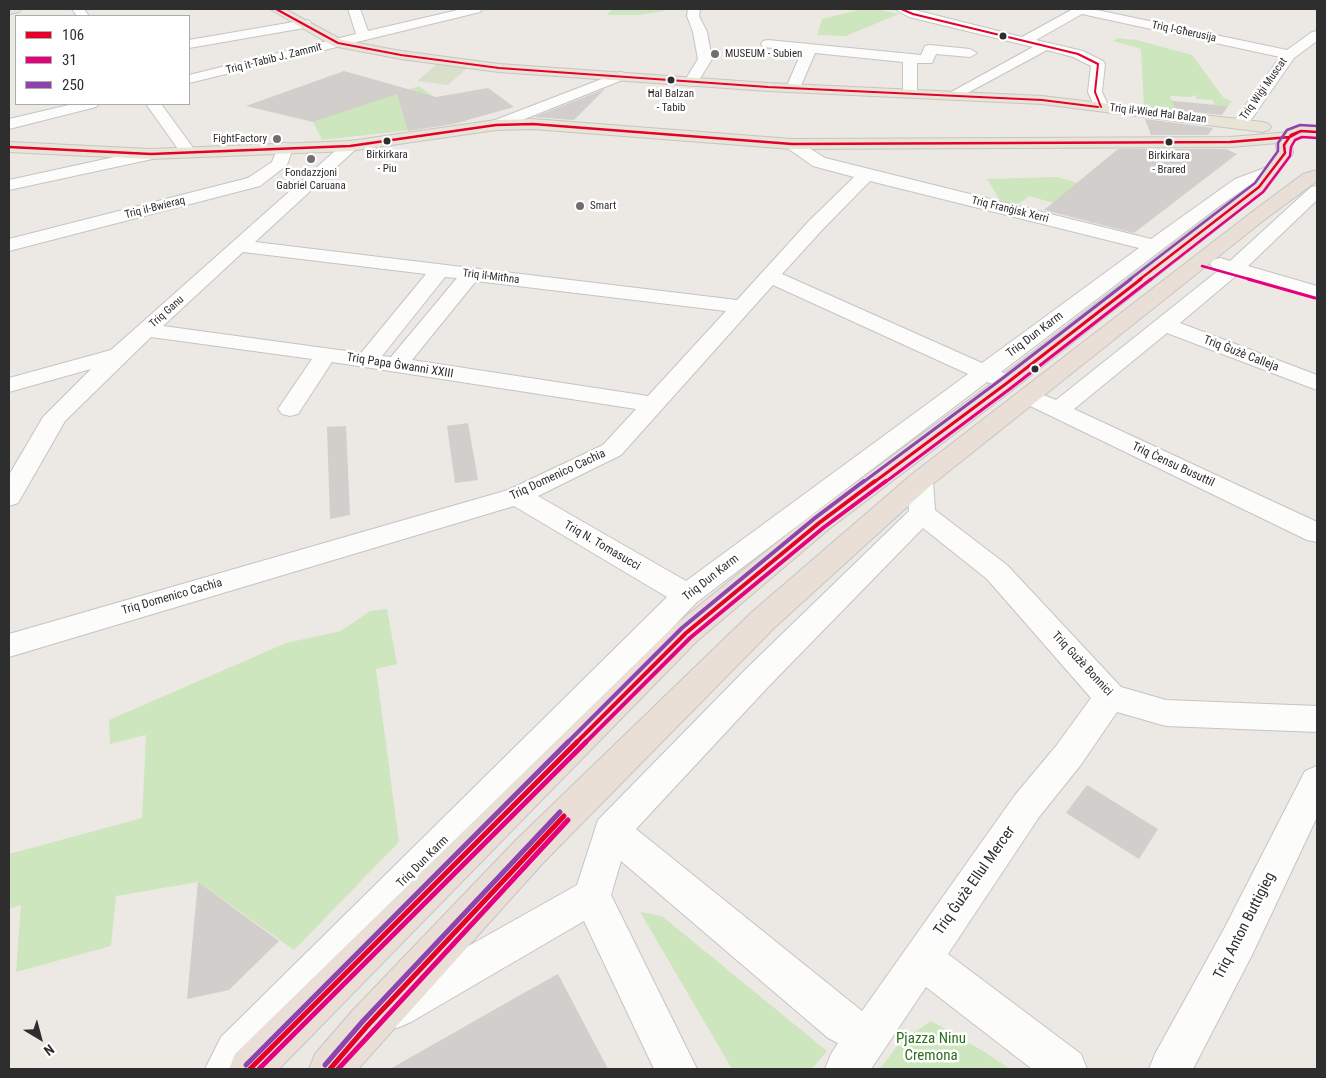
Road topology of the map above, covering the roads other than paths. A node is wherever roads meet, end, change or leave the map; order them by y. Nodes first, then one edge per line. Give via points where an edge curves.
1 (15, 9) edge
2 (276, 9) edge
3 (354, 9) edge
4 (476, 9) edge
5 (694, 9) edge
6 (901, 9) edge
7 (1081, 9) edge
8 (1144, 9) edge
9 (9, 10) edge
10 (1126, 20) junction
11 (305, 24) junction
12 (1317, 35) edge
13 (365, 36) junction
14 (1024, 41) junction
15 (338, 43) junction
16 (190, 44) edge
17 (768, 44) dead end
18 (1045, 46) junction
19 (810, 48) junction
20 (970, 53) dead end
21 (1289, 55) junction
22 (910, 58) junction
23 (620, 76) junction
24 (190, 79) edge
25 (691, 82) junction
26 (793, 88) junction
27 (910, 92) junction
28 (958, 94) junction
29 (1098, 100) junction
30 (86, 105) edge
31 (154, 105) edge
32 (1198, 120) junction
33 (9, 124) edge
34 (1240, 124) junction
35 (496, 125) junction
36 (1212, 142) junction
37 (792, 144) junction
38 (1292, 145) edge
39 (350, 146) junction
40 (9, 147) edge
41 (285, 148) junction
42 (190, 153) junction
43 (151, 154) junction
44 (1313, 172) edge
45 (866, 175) junction
46 (9, 185) edge
47 (1309, 210) edge
48 (9, 245) edge
49 (240, 246) junction
50 (1155, 246) junction
51 (1204, 260) junction
52 (1234, 268) junction
53 (439, 271) junction
54 (471, 274) junction
55 (770, 276) junction
56 (1317, 292) edge
57 (742, 307) junction
58 (1164, 324) junction
59 (147, 330) junction
60 (326, 354) junction
61 (118, 355) junction
62 (366, 361) junction
63 (396, 366) junction
64 (1006, 384) junction
65 (1317, 384) edge
66 (9, 385) edge
67 (653, 404) junction
68 (290, 409) dead end
69 (1057, 411) junction
70 (920, 482) junction
71 (517, 496) junction
72 (9, 497) edge
73 (922, 512) junction
74 (1315, 528) edge
75 (687, 595) junction
76 (9, 644) edge
77 (1110, 697) junction
78 (1317, 718) edge
79 (1317, 781) edge
80 (611, 831) junction
81 (592, 896) junction
82 (921, 958) junction
83 (368, 1025) junction
84 (867, 1037) junction
85 (226, 1069) edge
86 (250, 1069) edge
87 (330, 1069) edge
88 (676, 1069) edge
89 (846, 1069) edge
90 (1066, 1069) edge
91 (1170, 1069) edge

1 - 9 main road
2 - 11 main road, Triq il-Wied Ħal Balzan
3 - 13 street via 360,31
4 - 13 street, Triq it-Tabib J. Zammit
5 - 25 street via 705,59
6 - 14 street
7 - 10 street, Triq l-Għerusija
7 - 14 street
8 - 10 street
10 - 21 street, Triq l-Għerusija
11 - 15 main road, Triq il-Wied Ħal Balzan
11 - 16 street
12 - 21 street, Triq Wiġi Muscat
13 - 15 street, Triq it-Tabib J. Zammit
14 - 18 street
15 - 23 main road, Triq il-Wied Ħal Balzan via 499,68
15 - 24 street, Triq it-Tabib J. Zammit
17 - 19 street
18 - 28 street
18 - 29 street via 1078,54 1098,64
19 - 22 street
19 - 26 street
20 - 22 street via 930,49 927,60
21 - 34 street, Triq Wiġi Muscat
22 - 27 street
23 - 25 main road, Triq il-Wied Ħal Balzan
23 - 35 street
25 - 26 main road, Triq il-Wied Ħal Balzan
26 - 27 main road, Triq il-Wied Ħal Balzan
27 - 28 main road, Triq il-Wied Ħal Balzan
28 - 29 main road, Triq il-Wied Ħal Balzan via 1076,104
29 - 32 main road, Triq il-Wied Ħal Balzan
30 - 33 street
31 - 42 street
32 - 34 main road, Triq il-Wied Ħal Balzan
32 - 36 main road
34 - 38 main road, Triq il-Wied Ħal Balzan
35 - 37 main road via 533,124
35 - 39 main road
36 - 37 main road
36 - 38 main road
37 - 45 street via 819,162
38 - 44 highway
38 - 50 street, Triq Dun Karm
38 - 64 highway, Triq Dun Karm via 1258,187
39 - 41 main road
39 - 49 street, Triq Ganu
40 - 43 main road
41 - 42 main road
41 - 48 street, Triq il-Bwieraq via 279,165 254,182
42 - 43 main road
43 - 46 street
44 - 47 street
44 - 51 highway, Triq Dun Karm
45 - 50 street, Triq Franġisk Xerri
45 - 55 street, Triq Domenico Cachia
47 - 52 street
49 - 53 street, Triq il-Mitħna
49 - 59 street, Triq Ganu
50 - 64 street, Triq Dun Karm
51 - 52 street
51 - 64 highway, Triq Dun Karm
52 - 56 street
52 - 58 street
53 - 54 street, Triq il-Mitħna
53 - 62 street
54 - 57 street, Triq il-Mitħna
54 - 63 street
55 - 57 street, Triq Domenico Cachia
55 - 64 street, Triq Ċensu Busuttil
57 - 67 street, Triq Domenico Cachia
58 - 65 street, Triq Ġużè Calleja
58 - 69 street
59 - 60 street, Triq Papa Ġwanni XXIII
59 - 61 street, Triq Ganu
60 - 62 street, Triq Papa Ġwanni XXIII
60 - 68 street
61 - 66 street
61 - 72 street, Triq Ganu via 55,417
62 - 63 street, Triq Papa Ġwanni XXIII
63 - 67 street, Triq Papa Ġwanni XXIII
64 - 69 street, Triq Ċensu Busuttil
64 - 70 highway, Triq Dun Karm
64 - 75 street, Triq Dun Karm
64 - 86 highway, Triq Dun Karm via 818,523 686,633
67 - 71 street, Triq Domenico Cachia via 612,450
69 - 74 street, Triq Ċensu Busuttil
70 - 73 street
70 - 83 highway, Triq Dun Karm via 756,627 529,852
71 - 75 street, Triq N. Tomasucci
71 - 76 street, Triq Domenico Cachia
73 - 77 street, Triq Gużè Bonnici via 997,572
73 - 80 street
75 - 85 street, Triq Dun Karm via 236,1052
77 - 78 street, Triq Gużè Bonnici via 1166,712
77 - 82 street, Triq Ġużè Ellul Mercer via 1027,806
79 - 91 street, Triq Anton Buttigieg via 1238,942
80 - 81 street
80 - 84 street via 843,1023
81 - 83 street, Triq Dun Karm
81 - 88 street
82 - 84 street, Triq Ġużè Ellul Mercer
82 - 90 street
83 - 87 highway, Triq Dun Karm
84 - 89 street, Triq Ġużè Ellul Mercer

